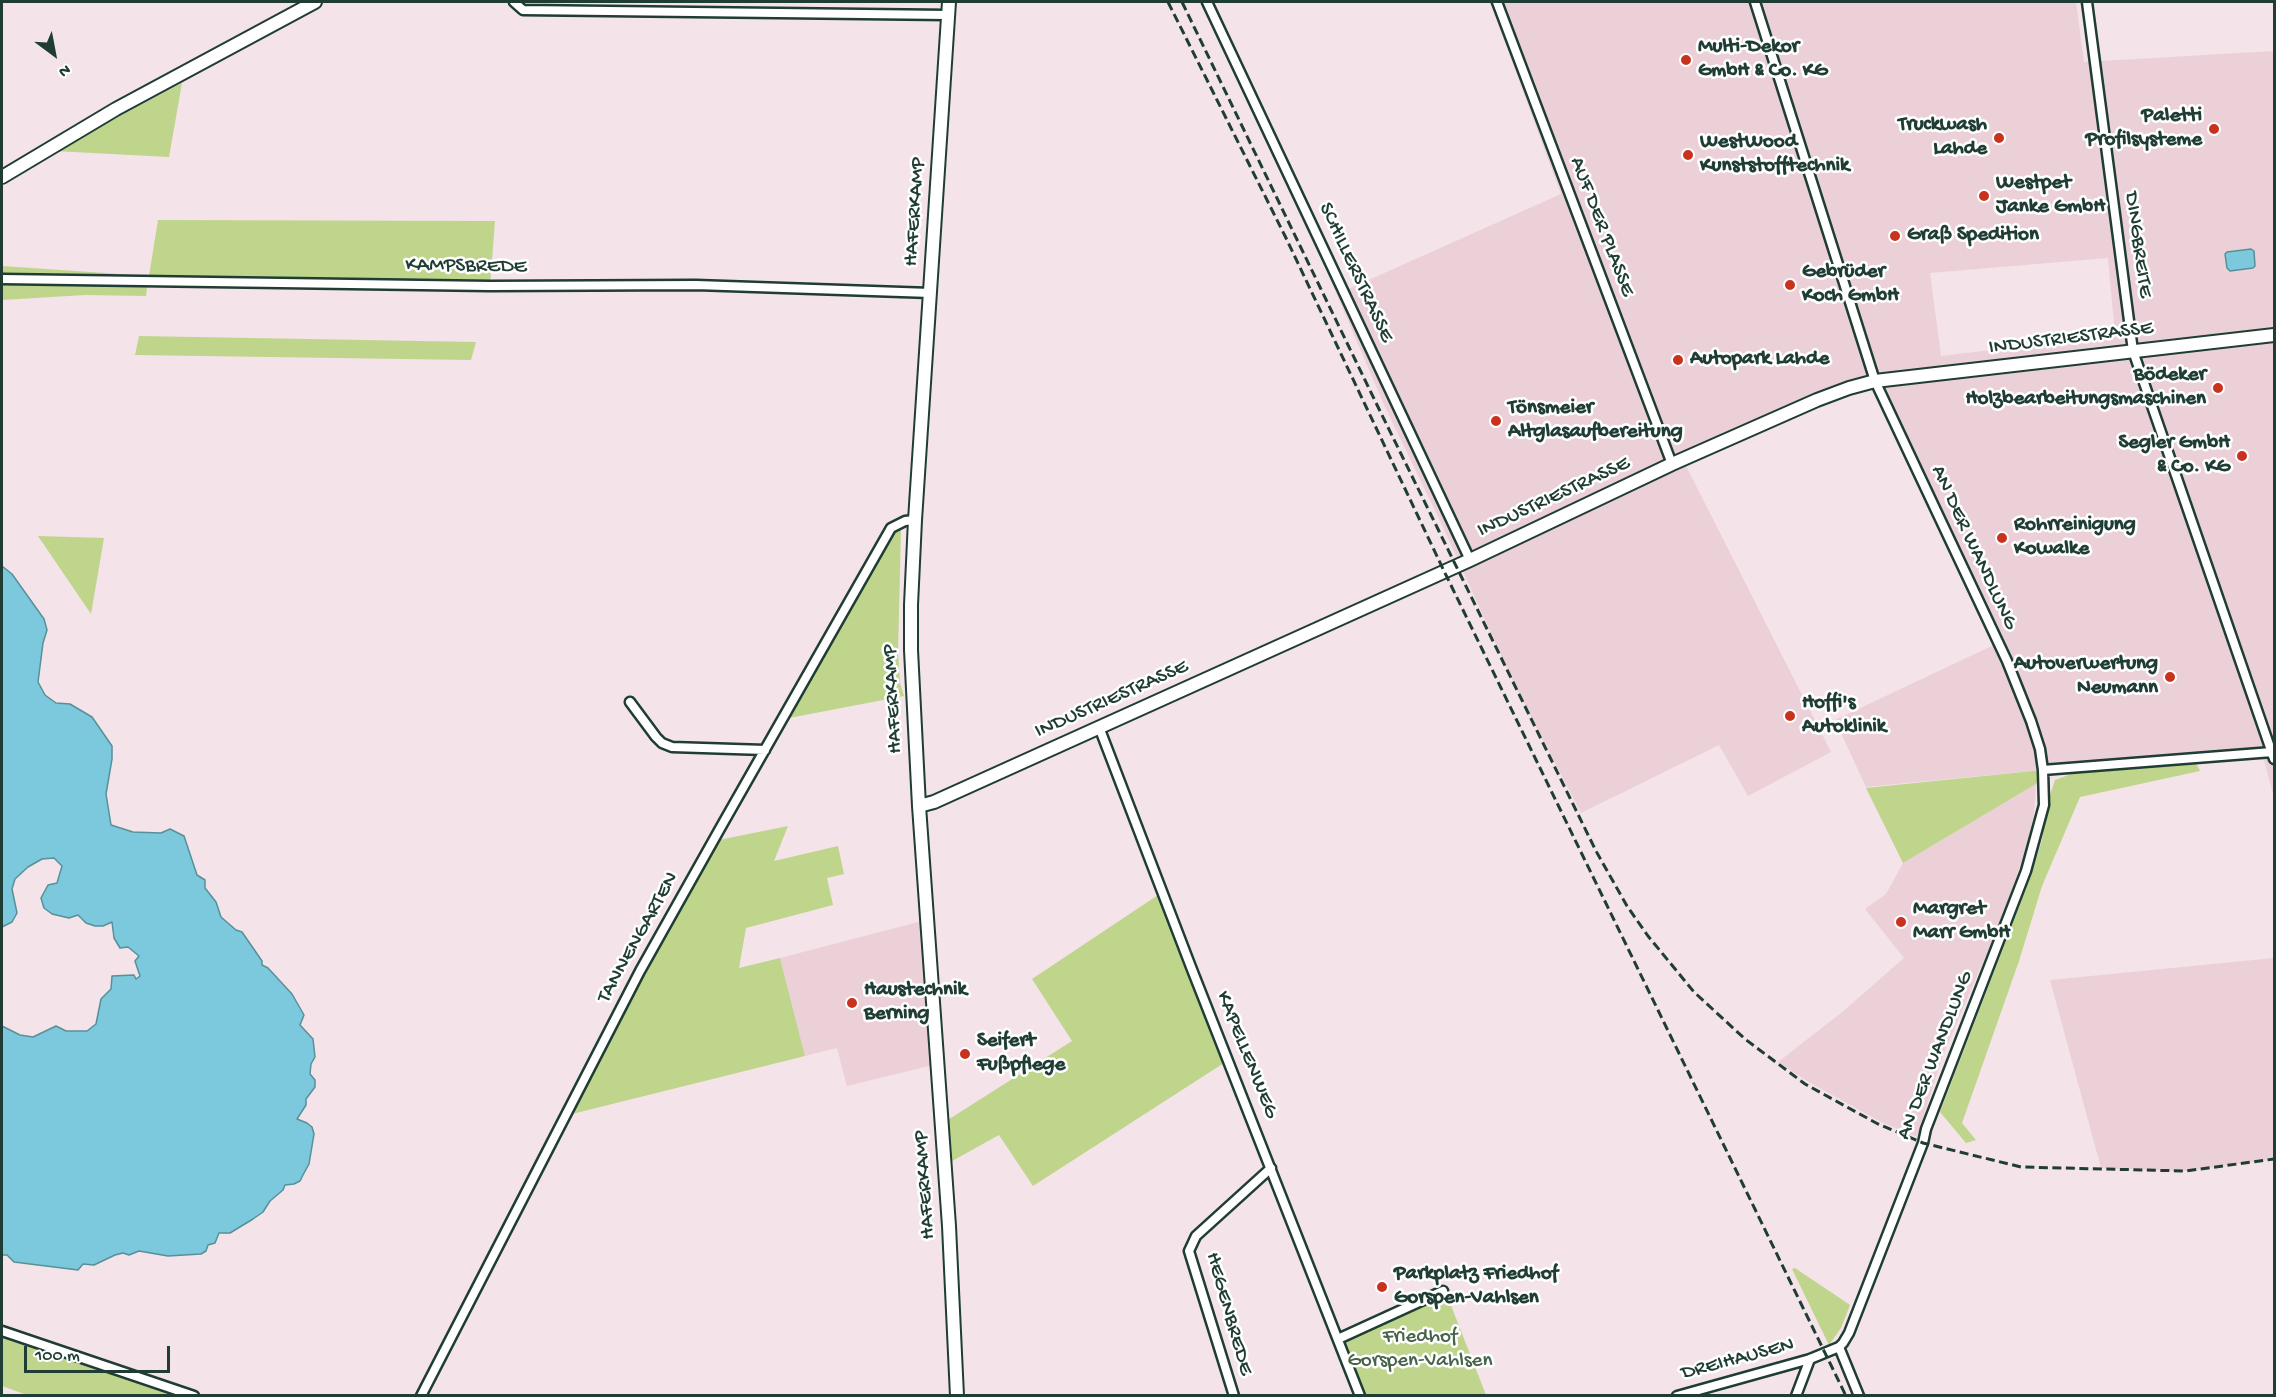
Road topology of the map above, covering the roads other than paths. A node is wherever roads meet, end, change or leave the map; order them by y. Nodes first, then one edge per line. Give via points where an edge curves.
1 (315, 2) edge
2 (514, 2) edge
3 (949, 2) edge
4 (1207, 2) edge
5 (1497, 2) edge
6 (1755, 2) edge
7 (2087, 2) edge
8 (948, 15) junction
9 (2, 177) edge
10 (2, 279) edge
11 (931, 293) junction
12 (2274, 335) edge
13 (2133, 351) junction
14 (1875, 381) junction
15 (1672, 464) junction
16 (915, 520) junction
17 (1470, 560) junction
18 (630, 702) dead end
19 (1099, 727) junction
20 (765, 750) junction
21 (2273, 755) edge
22 (2043, 770) junction
23 (919, 806) junction
24 (1271, 1168) junction
25 (1443, 1291) dead end
26 (2, 1330) edge
27 (1338, 1339) junction
28 (1839, 1347) junction
29 (1810, 1359) junction
30 (194, 1395) edge
31 (421, 1395) edge
32 (957, 1395) edge
33 (1234, 1395) edge
34 (1360, 1395) edge
35 (1677, 1395) edge
36 (1796, 1395) edge
37 (1859, 1395) edge

1 - 9 street via 116,109
2 - 8 street via 523,10
3 - 8 street, HAFERKAMP
4 - 17 street, SCHILLERSTRASSE
5 - 15 street, AUF DER PLASSE
6 - 14 street, AN DER WANDLUNG
7 - 13 street, DINGBREITE
8 - 11 street, HAFERKAMP
10 - 11 street, KAMPSBREDE via 696,285
11 - 16 street, HAFERKAMP
12 - 13 street, INDUSTRIESTRASSE
13 - 14 street, INDUSTRIESTRASSE
13 - 21 street, DINGBREITE
14 - 15 street, INDUSTRIESTRASSE via 1817,400
14 - 22 street, AN DER WANDLUNG via 2007,661 2031,720
15 - 17 street, INDUSTRIESTRASSE
16 - 20 street, TANNENGARTEN via 891,528
16 - 23 street, HAFERKAMP via 911,650
17 - 19 street, INDUSTRIESTRASSE
18 - 20 street via 656,737 672,747
19 - 23 street, INDUSTRIESTRASSE
19 - 24 street, KAPELLENWEG
20 - 31 street, TANNENGARTEN via 640,971
21 - 22 street
22 - 28 street, AN DER WANDLUNG via 2044,805 2026,871 1849,1333
23 - 32 street, HAFERKAMP
24 - 27 street, KAPELLENWEG
24 - 33 street, HEGENBREDE via 1196,1236 1189,1251
25 - 27 street
26 - 30 street
27 - 34 street, KAPELLENWEG
28 - 29 street
28 - 37 street
29 - 35 street, DREIHAUSEN
29 - 36 street

